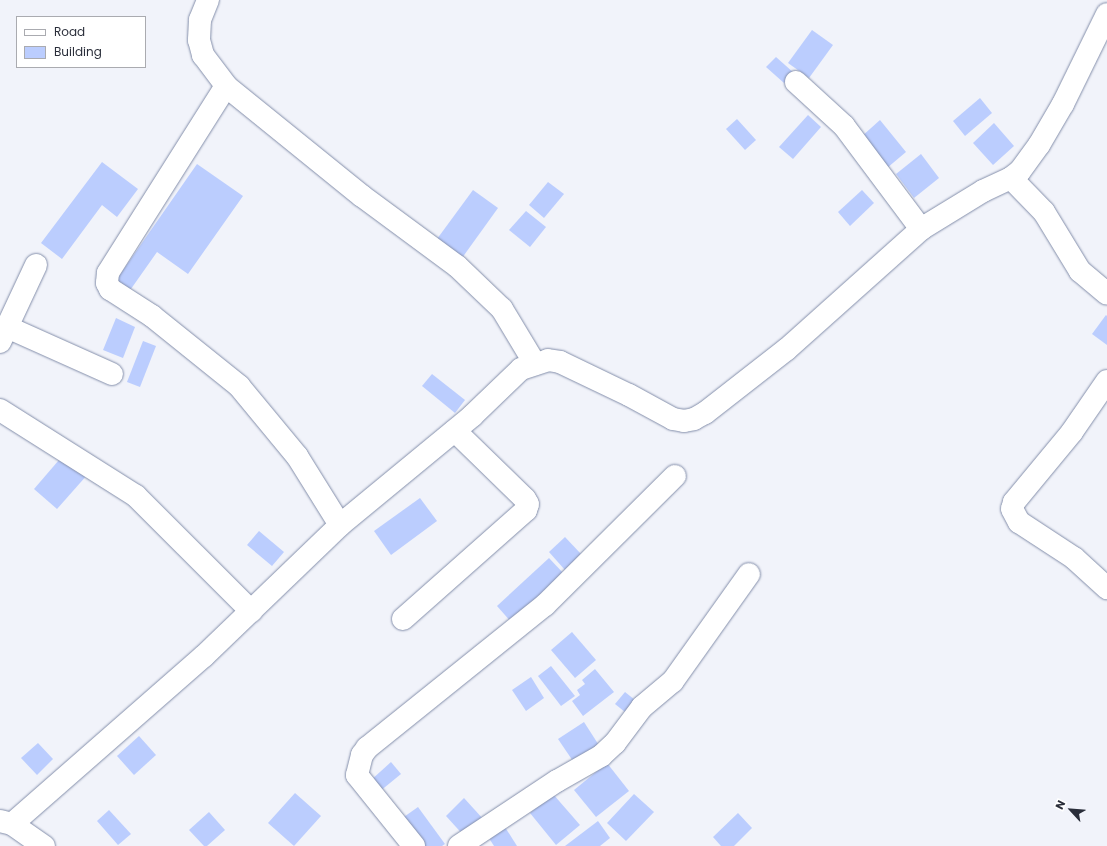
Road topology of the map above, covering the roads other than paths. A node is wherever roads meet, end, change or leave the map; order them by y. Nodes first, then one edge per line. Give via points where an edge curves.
1 (208, 0) edge
2 (1107, 14) edge
3 (796, 82) dead end
4 (226, 86) junction
5 (1011, 178) junction
6 (922, 229) junction
7 (36, 265) dead end
8 (1107, 294) edge
9 (4, 335) edge
10 (535, 364) junction
11 (112, 374) dead end
12 (1107, 381) edge
13 (0, 410) edge
14 (455, 431) junction
15 (675, 476) dead end
16 (340, 524) junction
17 (749, 574) dead end
18 (1107, 588) edge
19 (251, 611) junction
20 (403, 618) dead end
21 (6, 822) edge
22 (44, 846) edge
23 (414, 846) edge
24 (459, 846) edge

1 - 4 street via 200,20 199,40 203,56
2 - 5 street via 1040,144 1020,171
3 - 6 street via 844,126
4 - 10 street via 362,196 457,266 502,309
4 - 16 street via 108,273 107,283 110,289 152,316 239,386 297,456
5 - 6 street via 983,190
5 - 8 street via 1044,212 1080,271
6 - 10 street via 786,349 694,419 673,419 560,362 548,360
7 - 9 street
9 - 11 street
10 - 14 street via 521,369
12 - 18 street via 1072,432 1014,502 1012,509 1018,522 1074,558
13 - 19 street via 136,496
14 - 16 street
14 - 20 street via 528,504 526,510
15 - 23 street via 545,605 365,752 358,765 358,775
16 - 19 street
17 - 24 street via 673,681 642,707 615,743 601,756 557,781
19 - 21 street via 204,656
21 - 22 street

